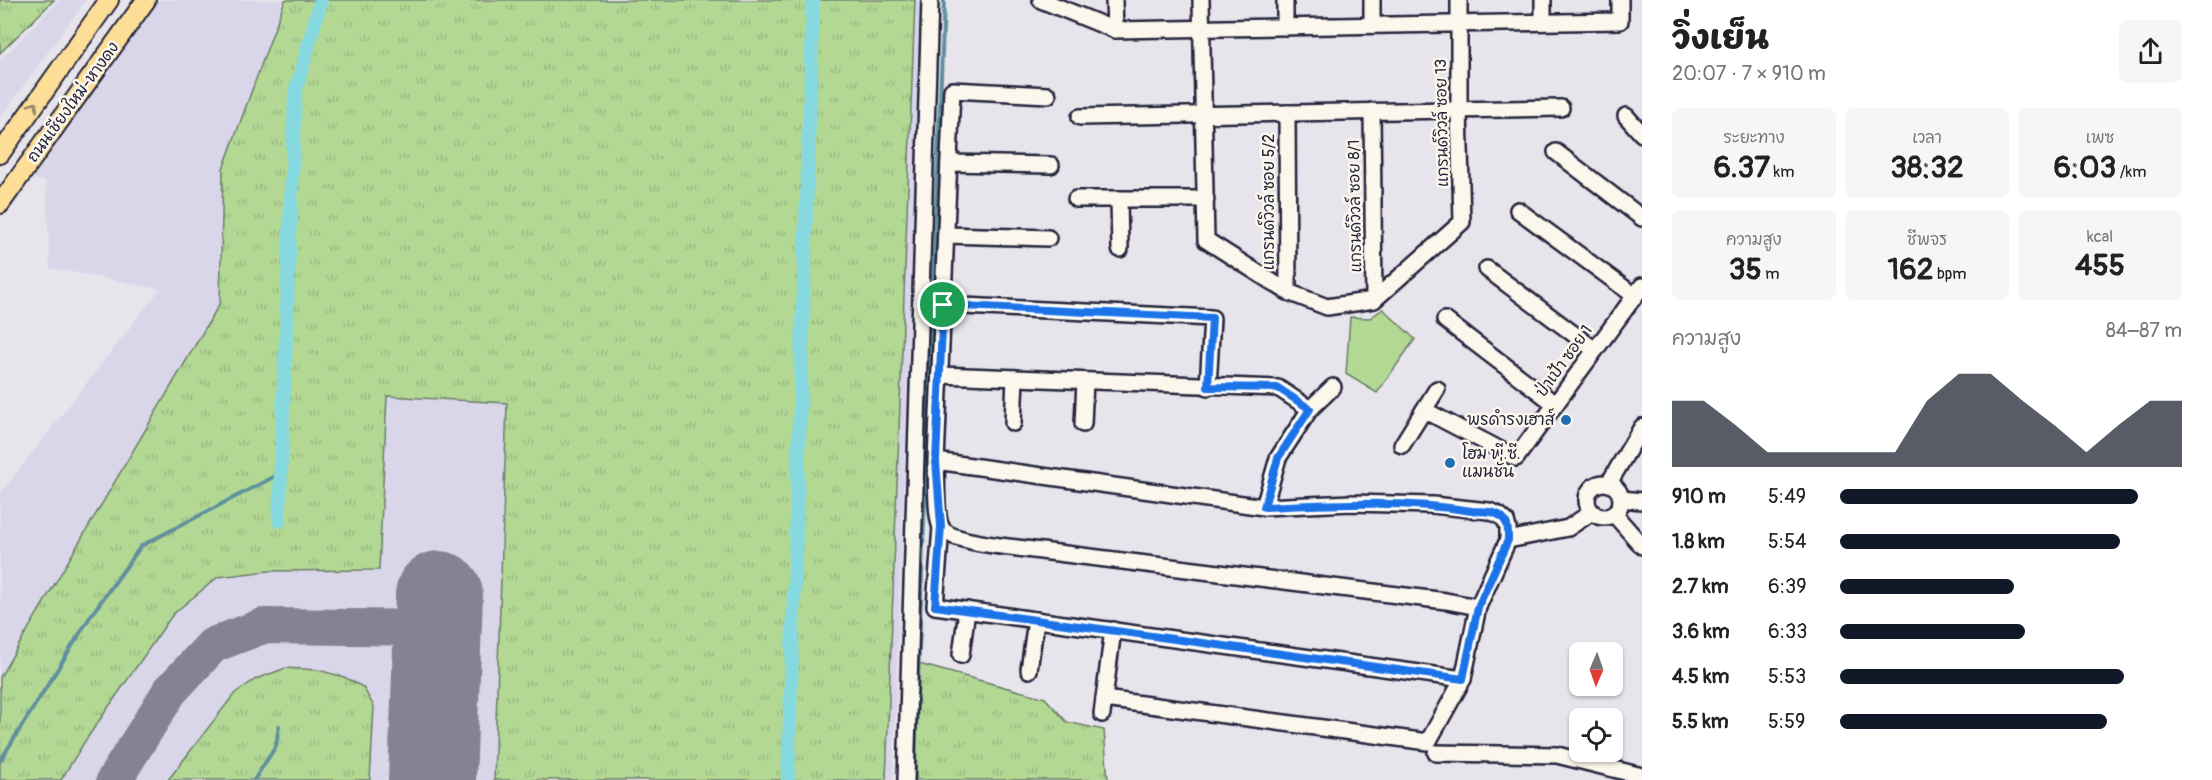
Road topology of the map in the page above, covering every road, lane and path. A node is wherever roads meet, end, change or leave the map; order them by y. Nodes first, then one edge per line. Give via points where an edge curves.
1 (109, 0) edge
2 (146, 0) edge
3 (930, 0) edge
4 (1041, 0) edge
5 (1114, 0) edge
6 (1202, 0) edge
7 (1285, 0) edge
8 (1372, 0) edge
9 (1459, 0) edge
10 (1543, 0) edge
11 (1620, 0) edge
12 (1543, 22) junction
13 (1459, 23) junction
14 (1372, 25) junction
15 (1285, 27) junction
16 (1202, 28) junction
17 (1114, 30) junction
18 (1047, 94) dead end
19 (1562, 108) dead end
20 (1459, 110) junction
21 (1372, 111) junction
22 (1287, 113) junction
23 (1205, 114) junction
24 (1626, 116) dead end
25 (1080, 117) dead end
26 (1642, 134) edge
27 (1556, 152) dead end
28 (0, 154) edge
29 (949, 163) junction
30 (1051, 165) dead end
31 (1076, 199) dead end
32 (1119, 199) junction
33 (1206, 199) junction
34 (0, 204) edge
35 (1518, 210) dead end
36 (1642, 218) edge
37 (946, 235) junction
38 (1048, 238) dead end
39 (1120, 249) dead end
40 (1487, 269) dead end
41 (1288, 291) junction
42 (1638, 291) edge
43 (1374, 300) junction
44 (943, 305) junction
45 (1445, 320) dead end
46 (1595, 350) junction
47 (940, 375) junction
48 (1015, 378) junction
49 (1085, 381) junction
50 (1208, 387) junction
51 (1333, 387) dead end
52 (1437, 390) dead end
53 (1556, 404) junction
54 (1310, 409) junction
55 (1424, 410) junction
56 (1013, 423) dead end
57 (1083, 424) dead end
58 (1642, 427) edge
59 (1402, 445) dead end
60 (936, 461) junction
61 (1608, 483) junction
62 (1622, 500) junction
63 (1642, 501) edge
64 (1264, 507) junction
65 (1592, 512) junction
66 (1614, 514) junction
67 (941, 526) junction
68 (1508, 540) junction
69 (1642, 546) edge
70 (1478, 607) junction
71 (968, 610) junction
72 (1036, 620) junction
73 (1113, 630) junction
74 (961, 655) dead end
75 (1029, 670) dead end
76 (1463, 679) junction
77 (1436, 753) dead end
78 (1642, 776) edge
79 (906, 780) edge

28 -> 1 main road, ถนนเชียงใหม่-หางดง
2 - 34 main road, ถนนเชียงใหม่-หางดง
3 - 79 street
4 - 17 street
5 - 17 street
6 - 16 street
7 - 15 street
8 - 14 street
9 - 13 street, แกรนด์วิวล์ ซอย 13
10 - 12 street
11 - 12 street via 1620,21
12 - 13 street
13 - 14 street
13 - 20 street, แกรนด์วิวล์ ซอย 13
14 - 15 street
15 - 16 street
16 - 17 street
16 - 23 street
18 - 29 street via 952,90
19 - 20 street
20 - 21 street
20 - 43 street, แกรนด์วิวล์ ซอย 13 via 1462,222
21 - 22 street
21 - 43 street, แกรนด์วิวล์ ซอย 8/1
22 - 23 street
22 - 41 street, แกรนด์วิวล์ ซอย 5/2
23 - 25 street
23 - 33 street
24 - 26 street
27 - 36 street
29 - 30 street
29 - 37 street
31 - 32 street
32 - 33 street
32 - 39 street
33 - 41 street via 1206,240
35 - 42 street
37 - 38 street
37 - 44 street
40 - 46 street
41 - 43 street via 1327,307
42 - 46 street, ป่าเป้า ซอย 1
44 - 47 street
44 - 50 street via 1212,318
45 - 53 street
46 - 53 street, ป่าเป้า ซอย 1
47 - 48 street
47 - 60 street
48 - 49 street
48 - 56 street
49 - 50 street
49 - 57 street
50 - 54 street via 1278,388
51 - 54 street
52 - 55 street
53 - 55 street, ป่าเป้า ซอย 1 via 1516,458
54 - 64 street via 1278,458
55 - 59 street
58 - 61 street
60 - 64 street
60 - 67 street
61 - 62 street via 1618,489
61 - 65 street via 1597,483 1589,491 1587,502
62 - 63 street
62 - 66 street
64 - 68 street via 1351,503 1434,505 1489,512 1506,521
65 - 66 street via 1602,517
65 - 68 street via 1568,528
66 - 69 street
67 - 70 street via 954,536 1017,548
67 - 71 street via 935,606
68 - 70 street
70 - 76 street
71 - 72 street
71 - 74 street
72 - 73 street
72 - 75 street
73 - 76 street
73 - 76 street via 1103,707 1428,742
77 - 78 street via 1557,755

